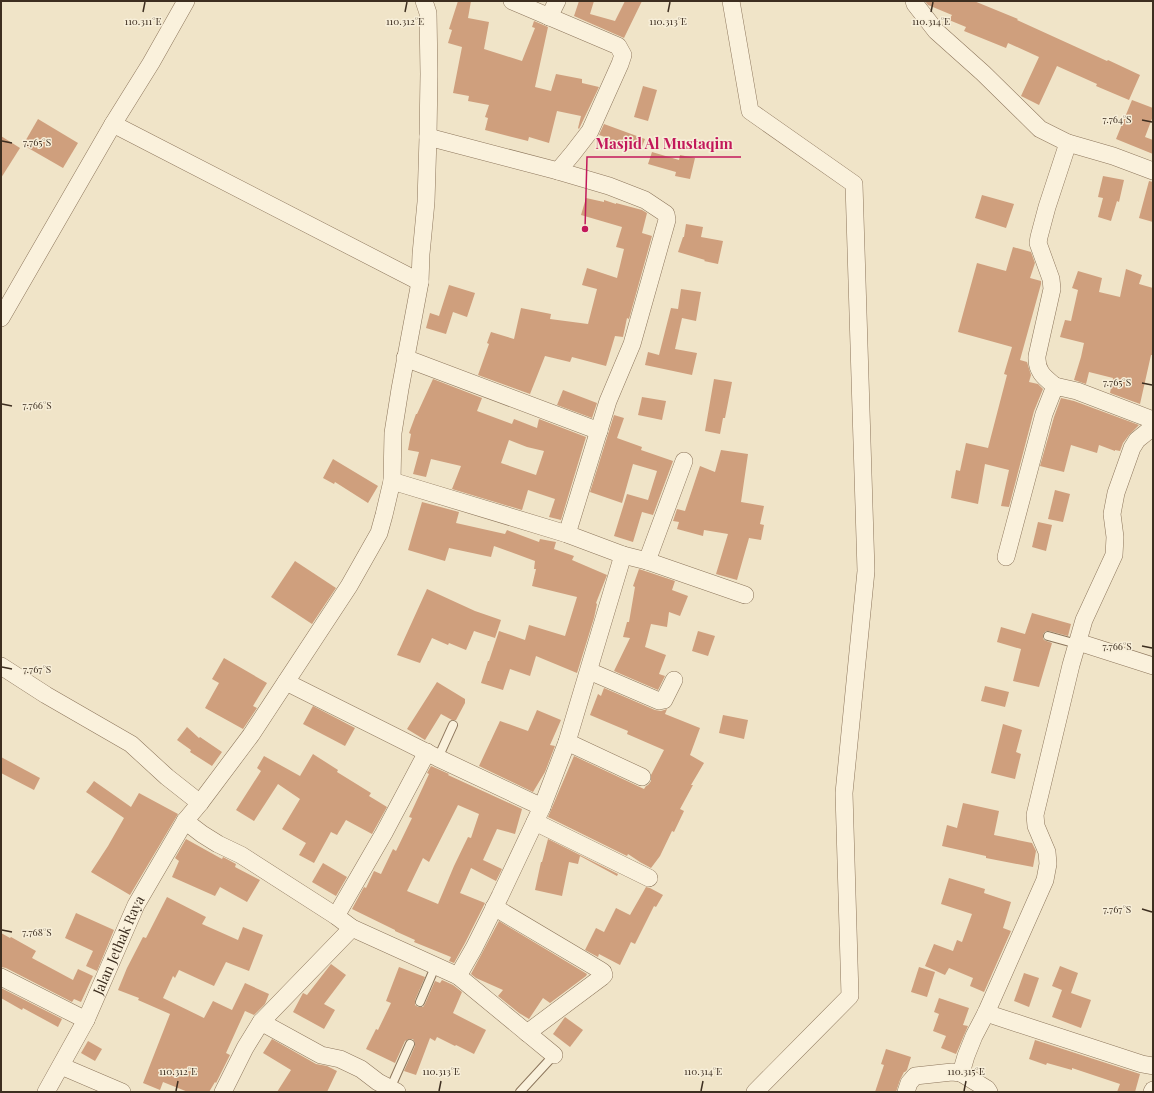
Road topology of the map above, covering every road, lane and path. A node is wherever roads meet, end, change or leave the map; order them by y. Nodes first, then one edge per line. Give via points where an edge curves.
1 (186, 1) edge
2 (424, 1) edge
3 (512, 1) edge
4 (557, 1) edge
5 (731, 1) edge
6 (914, 1) edge
7 (549, 17) junction
8 (113, 124) junction
9 (428, 136) junction
10 (1068, 143) junction
11 (558, 171) junction
12 (1153, 172) edge
13 (420, 282) junction
14 (1, 318) edge
15 (405, 358) junction
16 (1055, 386) junction
17 (1153, 420) edge
18 (1153, 427) edge
19 (599, 431) junction
20 (684, 461) dead end
21 (392, 481) junction
22 (566, 534) junction
23 (623, 555) junction
24 (1006, 557) dead end
25 (647, 561) junction
26 (745, 595) dead end
27 (1048, 636) dead end
28 (1077, 643) junction
29 (1, 666) edge
30 (1153, 666) edge
31 (589, 671) junction
32 (674, 680) dead end
33 (286, 682) junction
34 (453, 725) dead end
35 (567, 742) junction
36 (433, 755) junction
37 (642, 777) dead end
38 (200, 803) junction
39 (539, 815) junction
40 (185, 821) junction
41 (649, 878) dead end
42 (494, 907) junction
43 (336, 916) junction
44 (352, 928) junction
45 (435, 967) junction
46 (458, 976) junction
47 (1, 977) edge
48 (420, 1002) dead end
49 (986, 1013) junction
50 (86, 1020) junction
51 (261, 1022) junction
52 (527, 1033) junction
53 (410, 1044) dead end
54 (554, 1055) joint
55 (61, 1066) junction
56 (1153, 1066) edge
57 (961, 1074) junction
58 (394, 1090) edge
59 (227, 1091) edge
60 (46, 1092) edge
61 (122, 1092) edge
62 (520, 1092) edge
63 (755, 1092) edge
64 (906, 1092) edge
65 (989, 1092) edge

1 - 8 street
2 - 9 street, Jalan Jethak Raya via 428,13
3 - 7 street
4 - 7 street
5 - 63 street via 750,111 854,184 866,571 844,793 850,996
6 - 10 street via 936,31 1040,129
7 - 11 street via 618,46 623,56 590,131
8 - 13 street
8 - 14 street
9 - 11 street
9 - 13 street, Jalan Jethak Raya
10 - 12 street via 1113,156
10 - 16 street via 1046,207 1038,243 1052,289 1037,363 1046,379
11 - 19 street via 610,186 645,200 666,214 667,220 632,344 608,401
13 - 15 street, Jalan Jethak Raya
15 - 19 street
15 - 21 street, Jalan Jethak Raya via 393,433
16 - 17 street via 1076,391
16 - 24 street via 1044,414
18 - 28 street via 1137,440 1123,472 1112,514 1114,555 1084,620
19 - 22 street
20 - 25 street
21 - 22 street
21 - 33 street, Jalan Jethak Raya via 378,533 349,586
22 - 23 street
23 - 25 street
23 - 31 street
25 - 26 street
27 - 28 lane
28 - 30 street
28 - 49 street via 1034,815 1047,852 1045,880
29 - 38 street via 131,744
31 - 32 street via 660,701 664,700
31 - 35 street
33 - 36 street
33 - 38 street, Jalan Jethak Raya via 251,735
34 - 36 lane
35 - 37 street
35 - 39 street
36 - 39 street
36 - 43 street
38 - 40 street, Jalan Jethak Raya
39 - 41 street
39 - 42 street
40 - 43 street
40 - 50 street, Jalan Jethak Raya via 136,905
42 - 46 street
42 - 52 street via 600,970 604,975
43 - 44 street
44 - 45 street
44 - 51 street
45 - 46 street
45 - 48 lane
46 - 52 street
47 - 50 street
49 - 56 street
49 - 57 street via 974,1036
50 - 55 street, Jalan Jethak Raya
51 - 58 street via 321,1055 340,1059 361,1069
51 - 59 street via 245,1048
52 - 54 street
53 - 58 lane
54 - 62 lane
55 - 60 street, Jalan Jethak Raya
55 - 61 street
57 - 64 street via 952,1072 915,1076
57 - 65 street

